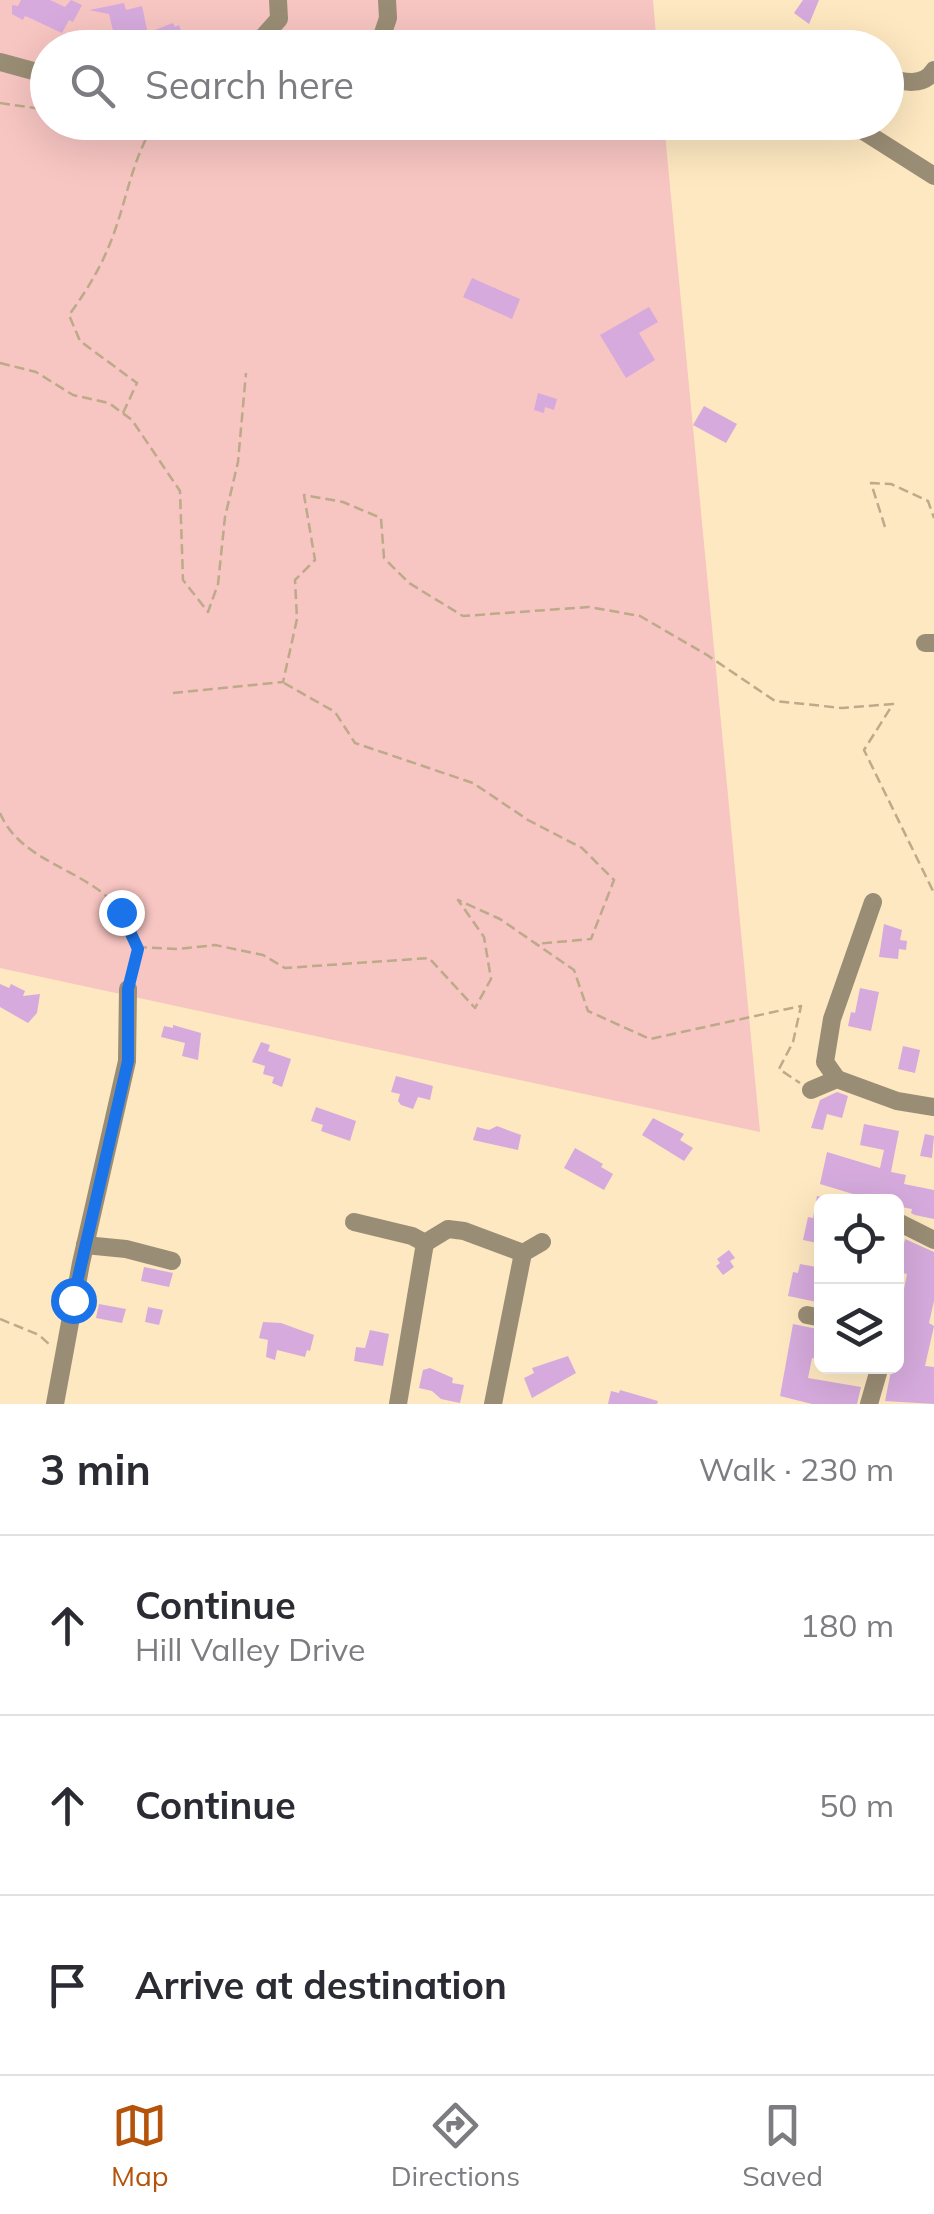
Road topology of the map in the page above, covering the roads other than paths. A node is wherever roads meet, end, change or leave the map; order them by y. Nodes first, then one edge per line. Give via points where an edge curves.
1 (278, 0) edge
2 (387, 0) edge
3 (269, 30) edge
4 (384, 30) edge
5 (0, 62) edge
6 (30, 70) edge
7 (934, 70) edge
8 (904, 80) edge
9 (877, 140) edge
10 (934, 176) edge
11 (873, 902) dead end
12 (128, 989) road end
13 (836, 1079) junction
14 (811, 1090) road end
15 (934, 1107) edge
16 (354, 1222) dead end
17 (904, 1227) edge
18 (934, 1240) edge
19 (425, 1242) junction
20 (542, 1242) dead end
21 (86, 1245) junction
22 (523, 1253) junction
23 (172, 1261) dead end
24 (878, 1374) edge
25 (55, 1404) edge
26 (398, 1404) edge
27 (493, 1404) edge
28 (869, 1404) edge

1 - 3 street via 279,19
2 - 4 street
5 - 6 street
7 - 8 street via 917,82
9 - 10 street
11 - 13 street via 832,1019 825,1062
12 - 21 street via 128,1061
13 - 14 street
13 - 15 street
16 - 19 street
17 - 18 street
19 - 22 street via 448,1229
19 - 26 street
20 - 22 street
21 - 23 street
21 - 25 street
22 - 27 street
24 - 28 street

